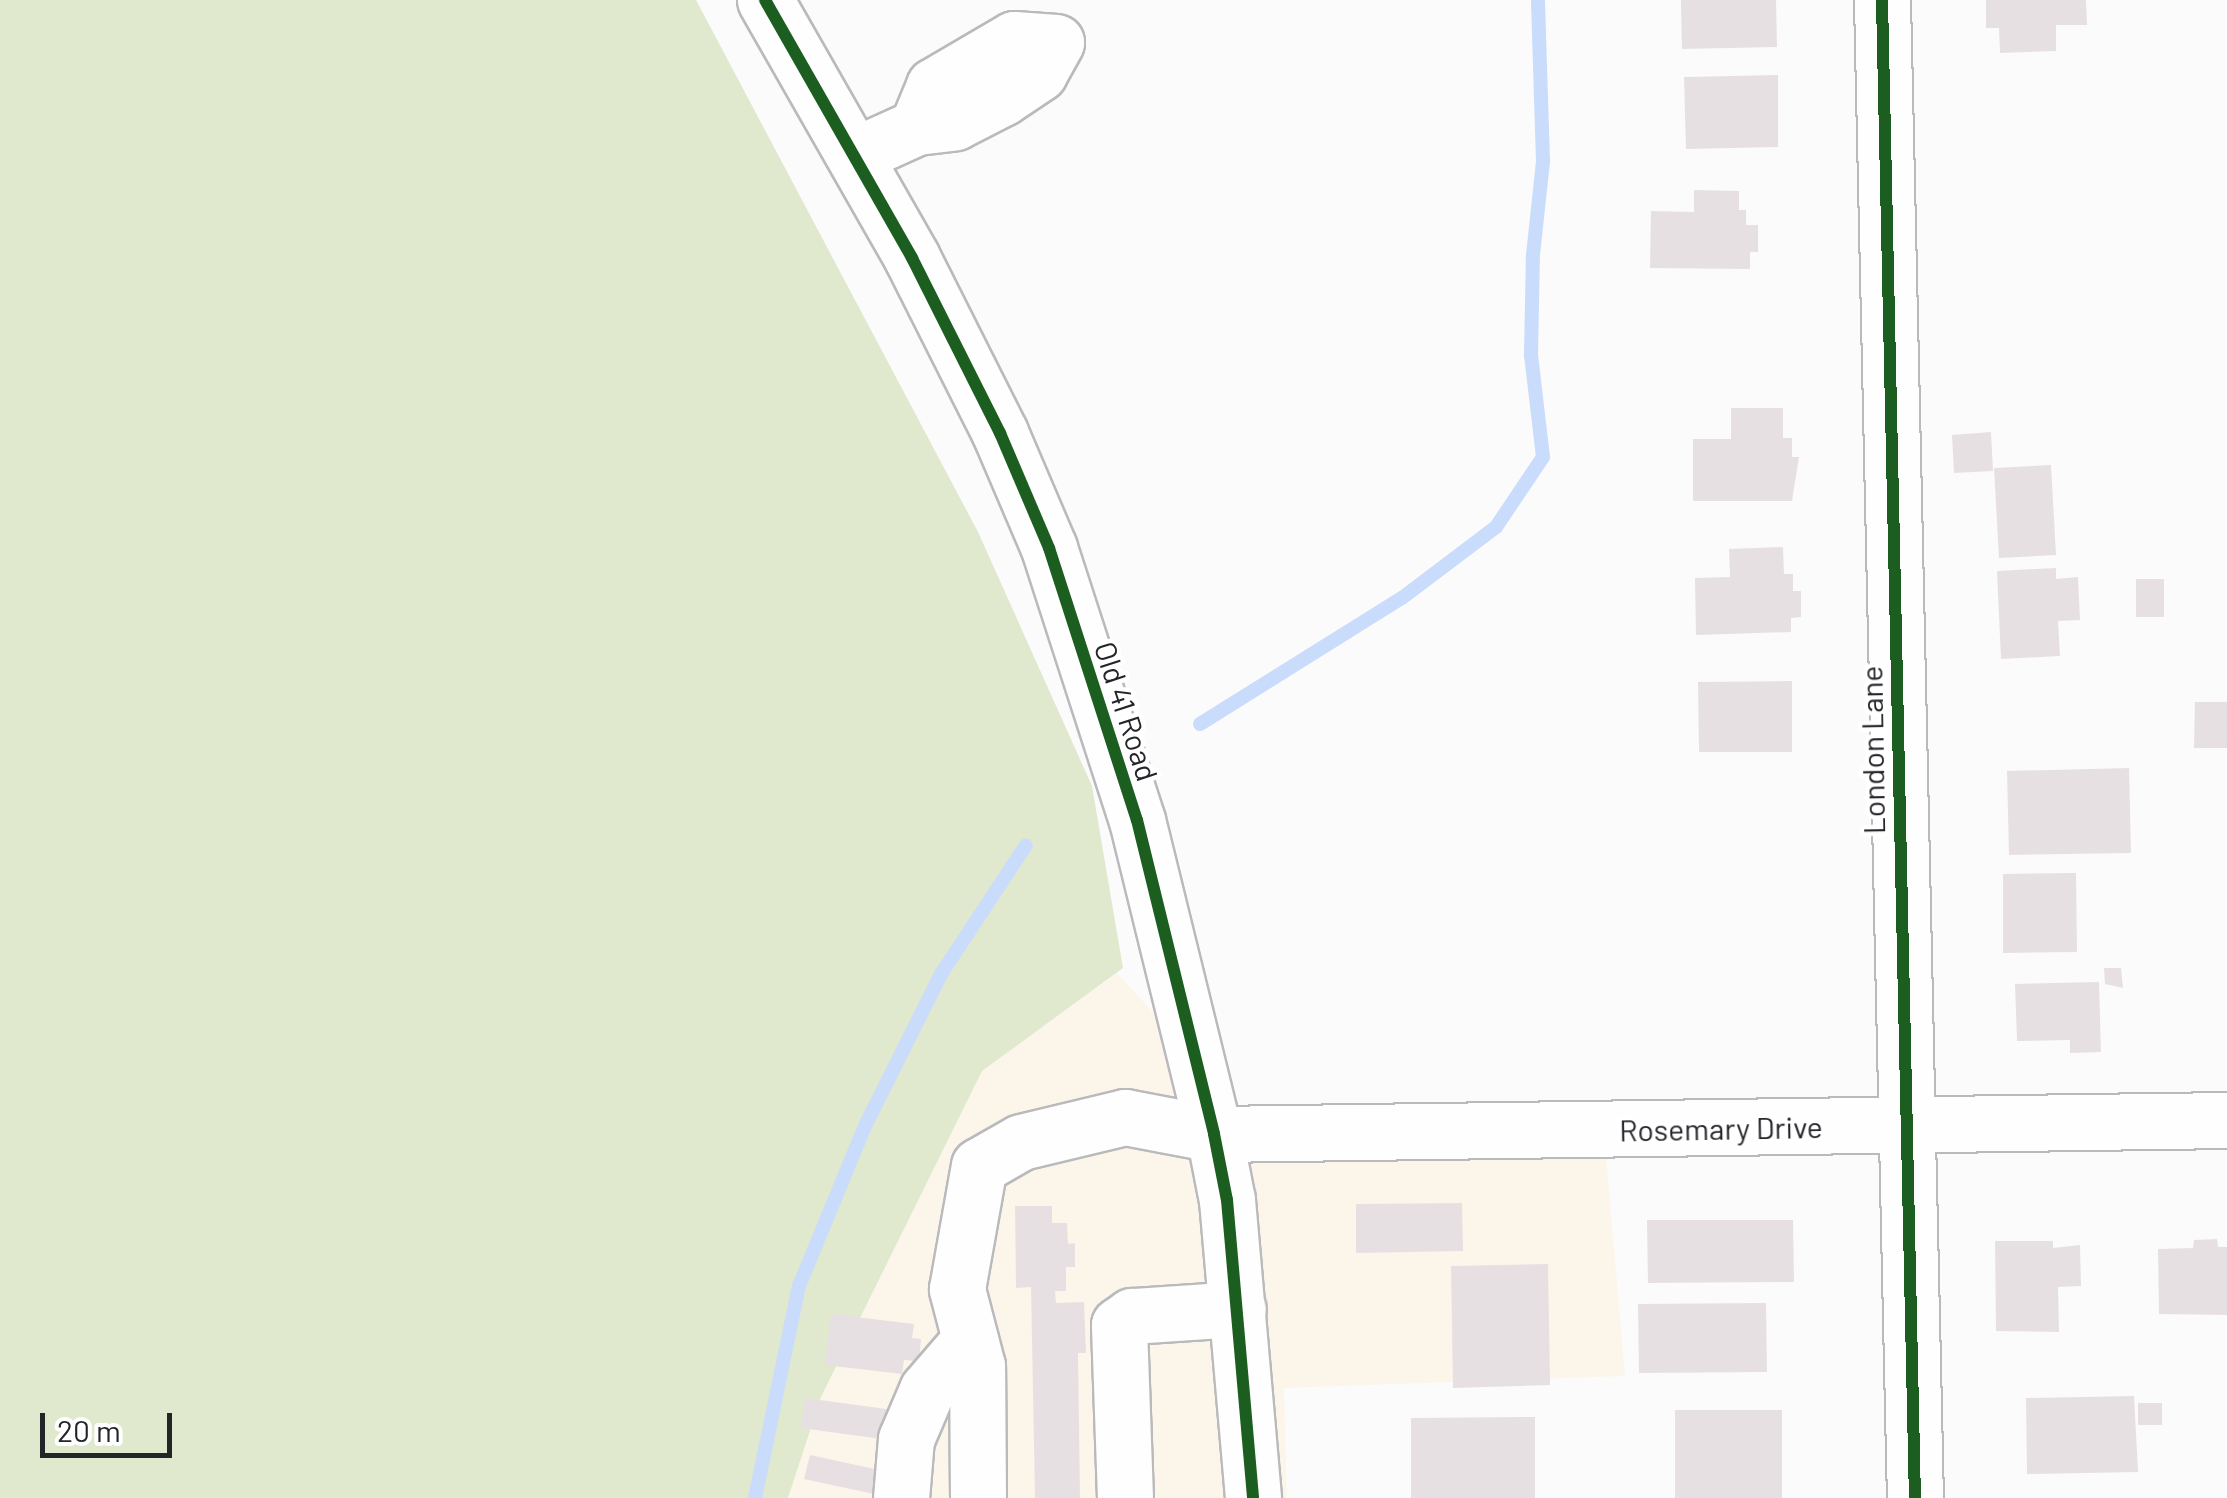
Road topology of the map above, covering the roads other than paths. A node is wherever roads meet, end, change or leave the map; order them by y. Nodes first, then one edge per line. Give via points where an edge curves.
1 (765, 0) edge
2 (1882, 0) edge
3 (1056, 21) edge
4 (854, 155) junction
5 (2227, 1120) edge
6 (1908, 1126) junction
7 (1214, 1134) junction
8 (1238, 1309) junction
9 (970, 1340) junction
10 (901, 1498) edge
11 (978, 1498) edge
12 (1124, 1498) edge
13 (1253, 1498) edge
14 (1915, 1498) edge

1 - 4 street, Old 41 Road
2 - 6 street, London Lane
3 - 4 street via 1039,73 1002,98 954,122 918,128
4 - 7 street, Old 41 Road via 1000,433 1048,548 1137,820
5 - 6 street, Rosemary Drive
6 - 7 street, Rosemary Drive
6 - 14 street, London Lane
7 - 8 street, Old 41 Road
7 - 9 street, Rosemary Drive via 1126,1118 1021,1142 979,1166 956,1289
8 - 12 street via 1132,1316 1120,1325
8 - 13 street, Old 41 Road
9 - 10 street via 928,1390 906,1439
9 - 11 street, Rosemary Drive via 977,1366

